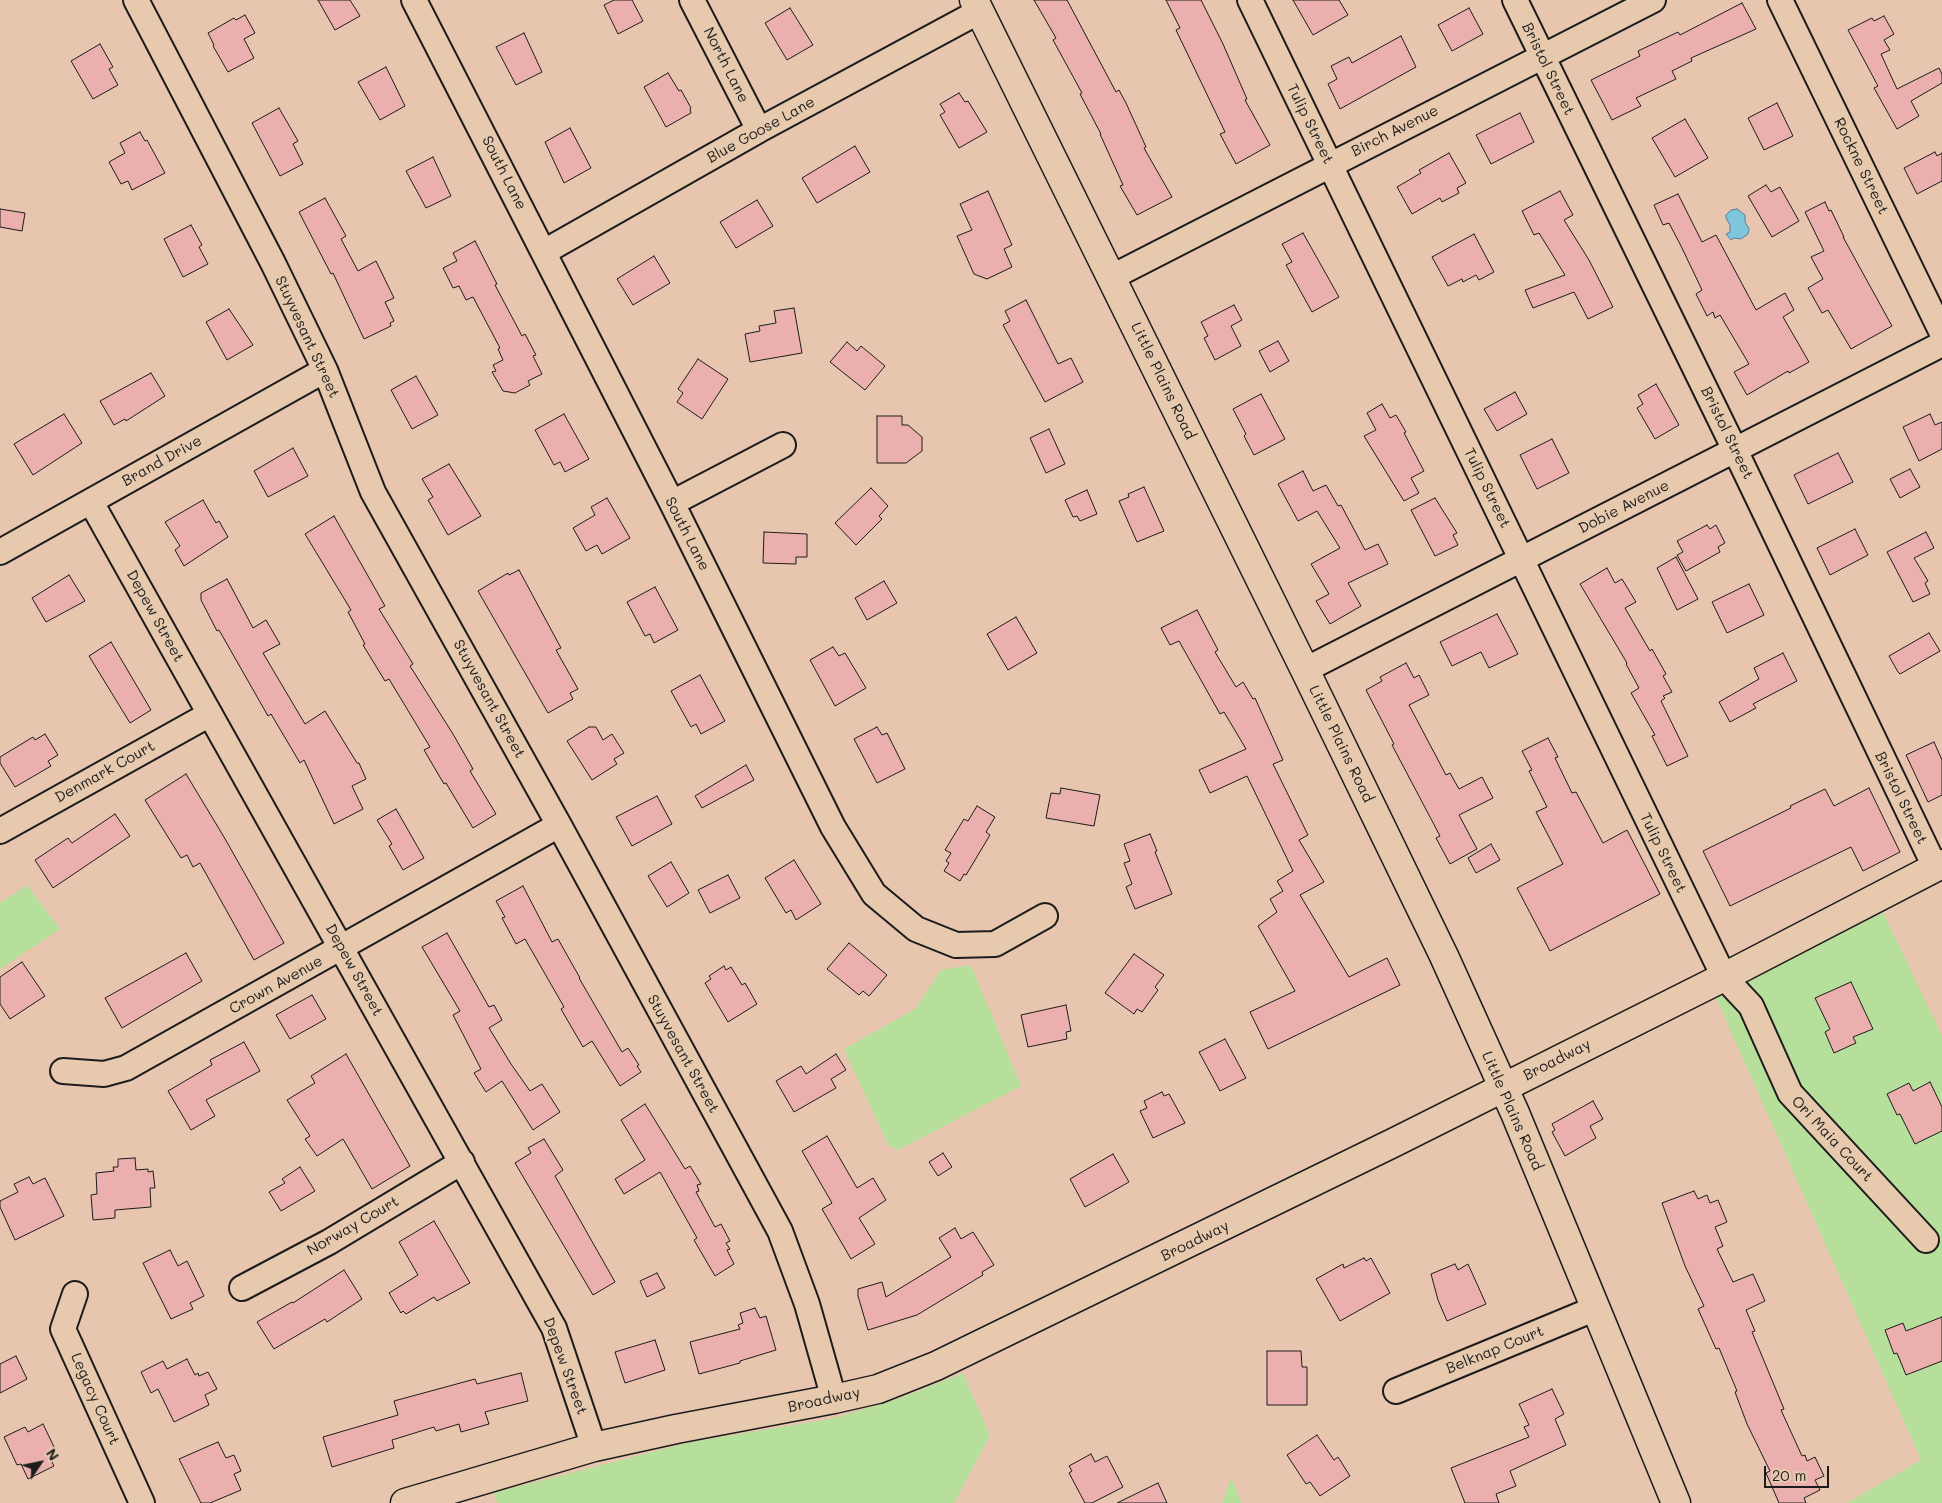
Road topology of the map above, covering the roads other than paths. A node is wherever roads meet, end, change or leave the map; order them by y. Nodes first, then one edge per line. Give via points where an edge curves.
1 (136, 0) edge
2 (414, 0) edge
3 (692, 0) edge
4 (1250, 0) edge
5 (1515, 0) edge
6 (1653, 0) edge
7 (1780, 0) edge
8 (977, 5) edge
9 (1542, 56) junction
10 (759, 130) junction
11 (1329, 164) junction
12 (544, 252) junction
13 (1112, 277) junction
14 (1942, 333) edge
15 (1942, 344) edge
16 (325, 370) junction
17 (783, 446) dead end
18 (1736, 450) junction
19 (91, 502) junction
20 (672, 503) junction
21 (0, 552) edge
22 (1521, 560) junction
23 (1305, 670) junction
24 (210, 714) junction
25 (559, 826) junction
26 (0, 831) edge
27 (1938, 866) edge
28 (1045, 916) dead end
29 (342, 949) junction
30 (1724, 977) junction
31 (63, 1071) dead end
32 (1503, 1087) junction
33 (462, 1162) junction
34 (1926, 1240) dead end
35 (242, 1288) dead end
36 (75, 1294) dead end
37 (1594, 1309) junction
38 (1396, 1391) dead end
39 (834, 1399) junction
40 (594, 1448) junction
41 (142, 1503) edge
42 (405, 1503) edge
43 (1676, 1503) edge

1 - 16 street, Stuyvesant Street
2 - 12 street, South Lane
3 - 10 street, North Lane
4 - 11 street, Tulip Street
5 - 9 street, Bristol Street
6 - 9 street, Birch Avenue
7 - 14 street, Rockne Street
8 - 10 street, Blue Goose Lane
8 - 13 main road, Little Plains Road
9 - 11 street, Birch Avenue
9 - 18 street, Bristol Street
10 - 12 street, Blue Goose Lane
11 - 13 street, Birch Avenue
11 - 22 street, Tulip Street
12 - 20 street, South Lane
13 - 23 main road, Little Plains Road
15 - 18 street, Dobie Avenue
16 - 19 street, Brand Drive
16 - 25 street, Stuyvesant Street via 373,492
17 - 20 street
18 - 22 street, Dobie Avenue
18 - 27 street, Bristol Street
19 - 21 street, Brand Drive
19 - 24 street, Depew Street
20 - 28 street, South Lane via 833,827 874,894 916,929 956,945 996,944
22 - 23 street, Dobie Avenue
22 - 30 street, Tulip Street
23 - 32 main road, Little Plains Road via 1440,947
24 - 26 street, Denmark Court
24 - 29 street, Depew Street
25 - 29 street, Crown Avenue
25 - 39 street, Stuyvesant Street via 780,1230 807,1304
27 - 30 main road, Broadway
29 - 31 street, Crown Avenue via 126,1068 104,1074
29 - 33 street, Depew Street
30 - 32 main road, Broadway
30 - 34 street, Ori Maia Court via 1751,1006 1790,1093
32 - 37 main road, Little Plains Road
32 - 39 main road, Broadway via 936,1366 878,1388
33 - 35 street, Norway Court via 329,1242
33 - 40 street, Depew Street via 554,1328
36 - 41 street, Legacy Court via 63,1329
37 - 38 street, Belknap Court
37 - 43 main road, Little Plains Road
39 - 40 main road, Broadway
40 - 42 main road, Broadway

